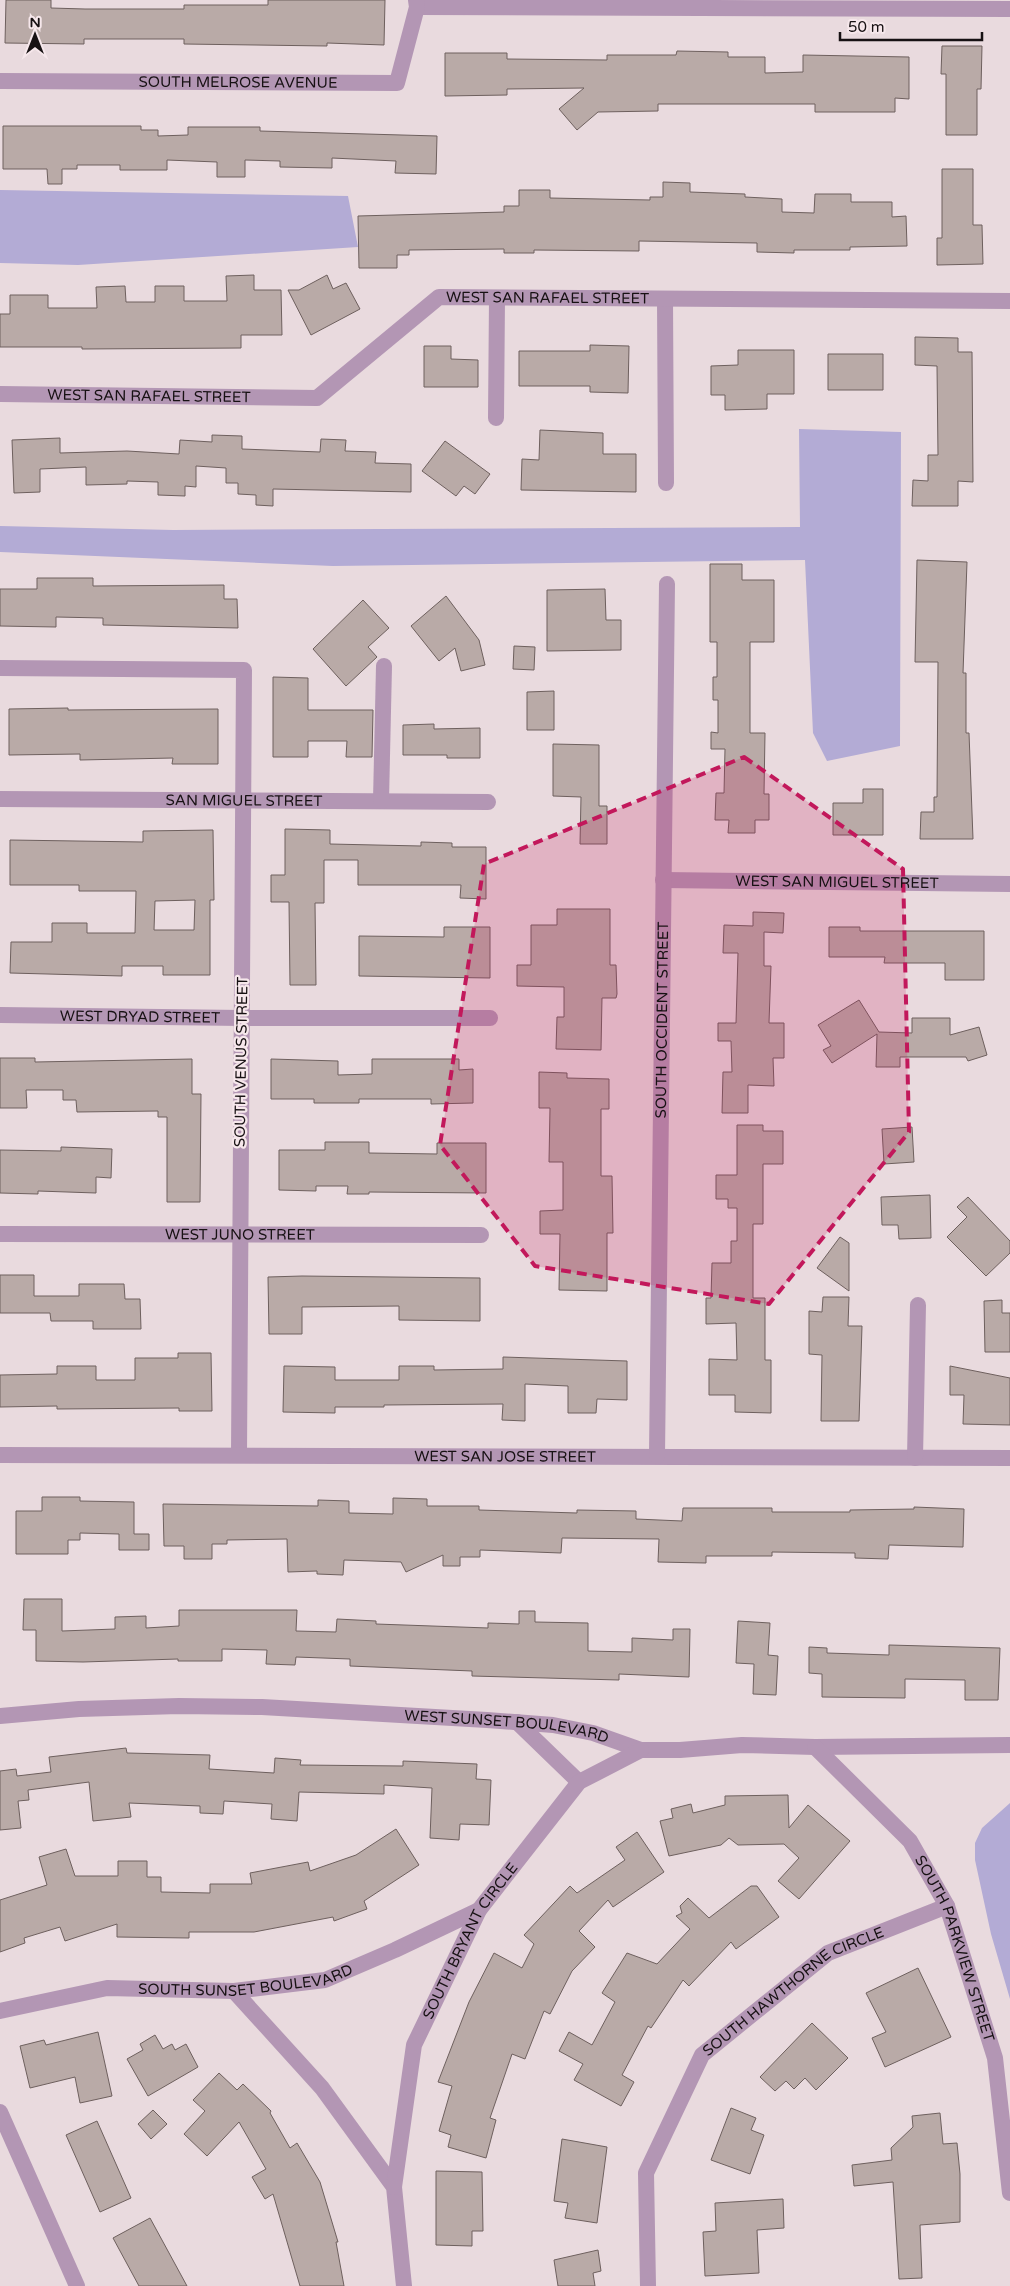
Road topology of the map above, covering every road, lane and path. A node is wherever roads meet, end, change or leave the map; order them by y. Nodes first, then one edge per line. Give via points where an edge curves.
1 (416, 4) edge
2 (671, 4) edge
3 (1010, 9) edge
4 (0, 82) edge
5 (497, 298) junction
6 (665, 299) junction
7 (1010, 302) edge
8 (0, 394) edge
9 (496, 418) dead end
10 (666, 483) dead end
11 (667, 584) dead end
12 (384, 666) dead end
13 (0, 668) edge
14 (0, 799) edge
15 (244, 800) junction
16 (381, 801) junction
17 (488, 802) dead end
18 (663, 880) junction
19 (1010, 884) edge
20 (0, 1015) edge
21 (242, 1018) junction
22 (490, 1018) dead end
23 (0, 1234) edge
24 (240, 1234) junction
25 (481, 1235) dead end
26 (918, 1305) dead end
27 (0, 1455) edge
28 (239, 1455) junction
29 (657, 1456) junction
30 (915, 1458) junction
31 (1010, 1458) edge
32 (0, 1716) edge
33 (517, 1722) junction
34 (1010, 1745) edge
35 (815, 1747) junction
36 (641, 1750) junction
37 (579, 1782) junction
38 (947, 1906) junction
39 (479, 1910) junction
40 (234, 1991) junction
41 (0, 2011) edge
42 (1003, 2058) edge
43 (0, 2112) edge
44 (394, 2187) junction
45 (1010, 2192) edge
46 (77, 2286) edge
47 (404, 2286) edge
48 (648, 2286) edge

1 - 2 street
1 - 4 street, SOUTH MELROSE AVENUE via 397,83
2 - 3 street
5 - 6 street, WEST SAN RAFAEL STREET
5 - 8 street, WEST SAN RAFAEL STREET via 439,297 317,398
5 - 9 street
6 - 7 street, WEST SAN RAFAEL STREET
6 - 10 street
11 - 18 street, SOUTH OCCIDENT STREET
12 - 16 street
13 - 15 street, SOUTH VENUS STREET via 244,670
14 - 15 street, SAN MIGUEL STREET
15 - 16 street, SAN MIGUEL STREET
15 - 21 street, SOUTH VENUS STREET
16 - 17 street, SAN MIGUEL STREET
18 - 19 street, WEST SAN MIGUEL STREET
18 - 29 street, SOUTH OCCIDENT STREET
20 - 21 street, WEST DRYAD STREET
21 - 22 street, WEST DRYAD STREET
21 - 24 street, SOUTH VENUS STREET
23 - 24 street, WEST JUNO STREET
24 - 25 street, WEST JUNO STREET
24 - 28 street, SOUTH VENUS STREET
26 - 30 street
27 - 28 street, WEST SAN JOSE STREET
28 - 29 street, WEST SAN JOSE STREET
29 - 30 street, WEST SAN JOSE STREET
30 - 31 street, WEST SAN JOSE STREET
32 - 33 street, WEST SUNSET BOULEVARD via 179,1706 262,1707
33 - 36 street, WEST SUNSET BOULEVARD via 593,1733
33 - 37 street
34 - 35 street, WEST SUNSET BOULEVARD
35 - 36 street, WEST SUNSET BOULEVARD
35 - 38 street, SOUTH PARKVIEW STREET via 910,1840
36 - 37 street, SOUTH BRYANT CIRCLE
37 - 39 street, SOUTH BRYANT CIRCLE
38 - 42 street, SOUTH PARKVIEW STREET
38 - 48 street, SOUTH HAWTHORNE CIRCLE via 828,1953 702,2055 646,2173
39 - 40 street, SOUTH SUNSET BOULEVARD via 325,1980
39 - 44 street, SOUTH BRYANT CIRCLE via 414,2044
40 - 41 street, SOUTH SUNSET BOULEVARD via 107,1988
40 - 44 street via 322,2088
42 - 45 street, SOUTH PARKVIEW STREET
43 - 46 street
44 - 47 street, SOUTH BRYANT CIRCLE

